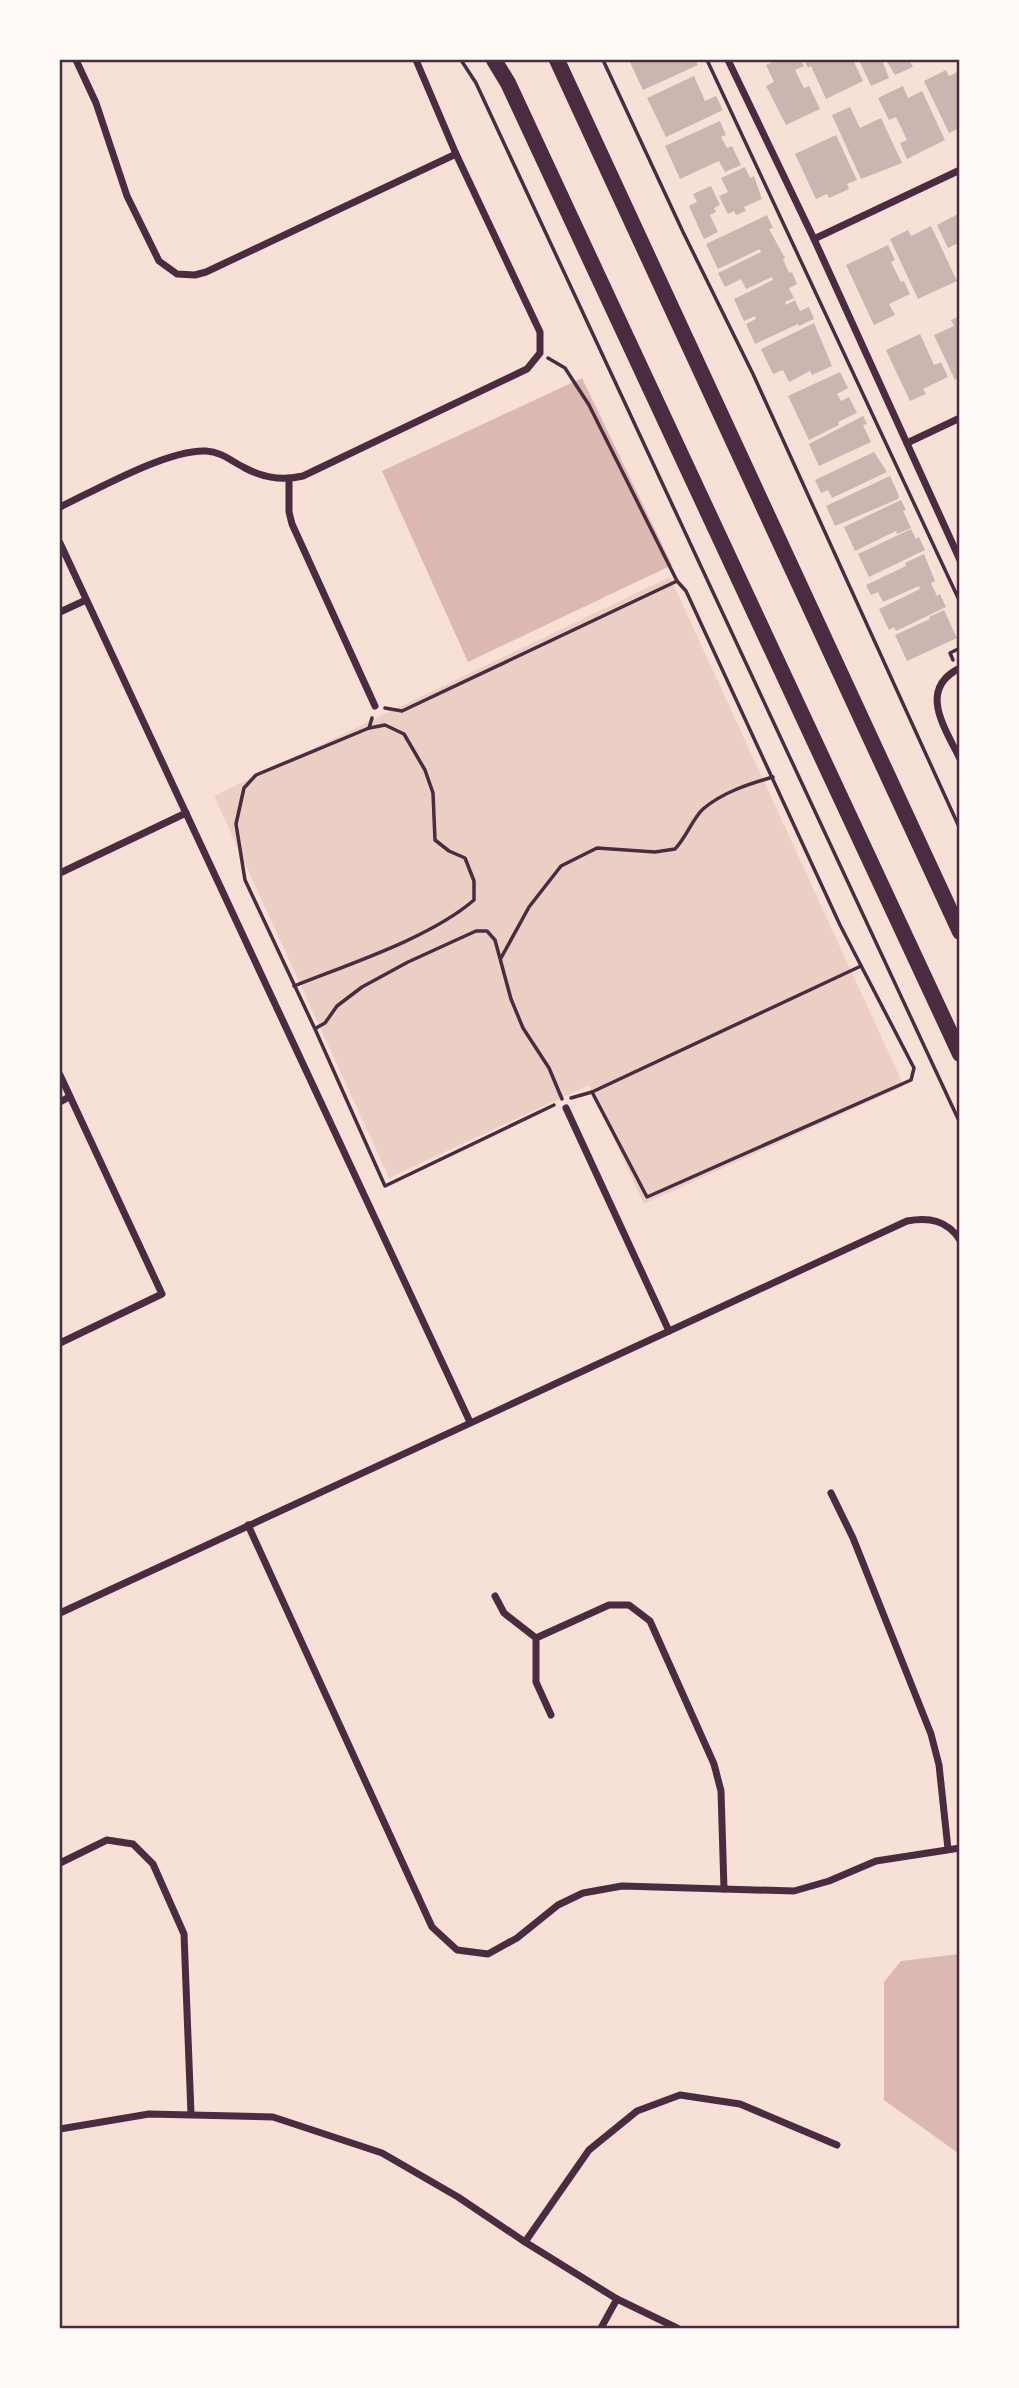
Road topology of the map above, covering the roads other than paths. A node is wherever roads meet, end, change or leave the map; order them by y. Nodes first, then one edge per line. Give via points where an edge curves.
1 (76, 60) edge
2 (415, 60) edge
3 (494, 60) edge
4 (557, 60) edge
5 (728, 60) edge
6 (456, 154) junction
7 (960, 170) edge
8 (814, 239) junction
9 (960, 418) edge
10 (907, 443) junction
11 (289, 479) junction
12 (60, 507) edge
13 (60, 543) edge
14 (960, 560) edge
15 (86, 600) junction
16 (60, 612) edge
17 (960, 668) edge
18 (375, 706) road end
19 (960, 759) edge
20 (186, 813) junction
21 (60, 873) edge
22 (960, 932) edge
23 (960, 1054) edge
24 (60, 1075) edge
25 (69, 1097) junction
26 (60, 1102) edge
27 (564, 1104) road end
28 (960, 1240) edge
29 (669, 1331) junction
30 (60, 1343) edge
31 (470, 1422) junction
32 (831, 1493) dead end
33 (248, 1525) junction
34 (495, 1596) dead end
35 (60, 1613) edge
36 (536, 1638) junction
37 (551, 1715) dead end
38 (960, 1848) edge
39 (948, 1849) junction
40 (60, 1863) edge
41 (724, 1889) junction
42 (191, 2114) junction
43 (60, 2129) edge
44 (837, 2145) dead end
45 (525, 2242) junction
46 (617, 2299) junction
47 (601, 2329) edge
48 (677, 2329) edge

1 - 6 street via 96,103 127,196 159,261 177,274 206,272
2 - 6 street
3 - 23 main road
4 - 22 main road
5 - 8 street
6 - 11 street via 540,332 540,353 517,375 315,471
7 - 8 street
8 - 10 street
9 - 10 street
10 - 14 street
11 - 12 street via 262,475 215,452 185,452
11 - 18 street via 292,524
13 - 15 street
15 - 16 street
15 - 20 street
17 - 19 street via 948,673 936,700
20 - 21 street
20 - 31 street
24 - 25 street
25 - 26 street
25 - 30 street via 162,1294
27 - 29 street
28 - 29 street via 940,1222 907,1221
29 - 31 street
31 - 33 street
32 - 39 street via 931,1734
33 - 35 street
33 - 41 street via 432,1927 457,1950 488,1954 517,1938 558,1905 583,1894 622,1886
34 - 36 street via 504,1613
36 - 37 street via 536,1682
36 - 41 street via 609,1605 629,1605 650,1621 714,1764 721,1791
38 - 39 street
39 - 41 street via 876,1861 794,1891
40 - 42 street via 107,1840 133,1844 153,1864 184,1934
42 - 43 street via 149,2114
42 - 45 street via 273,2117 382,2153
44 - 45 street via 740,2104 680,2095 637,2111 589,2150
45 - 46 street
46 - 47 street
46 - 48 street

